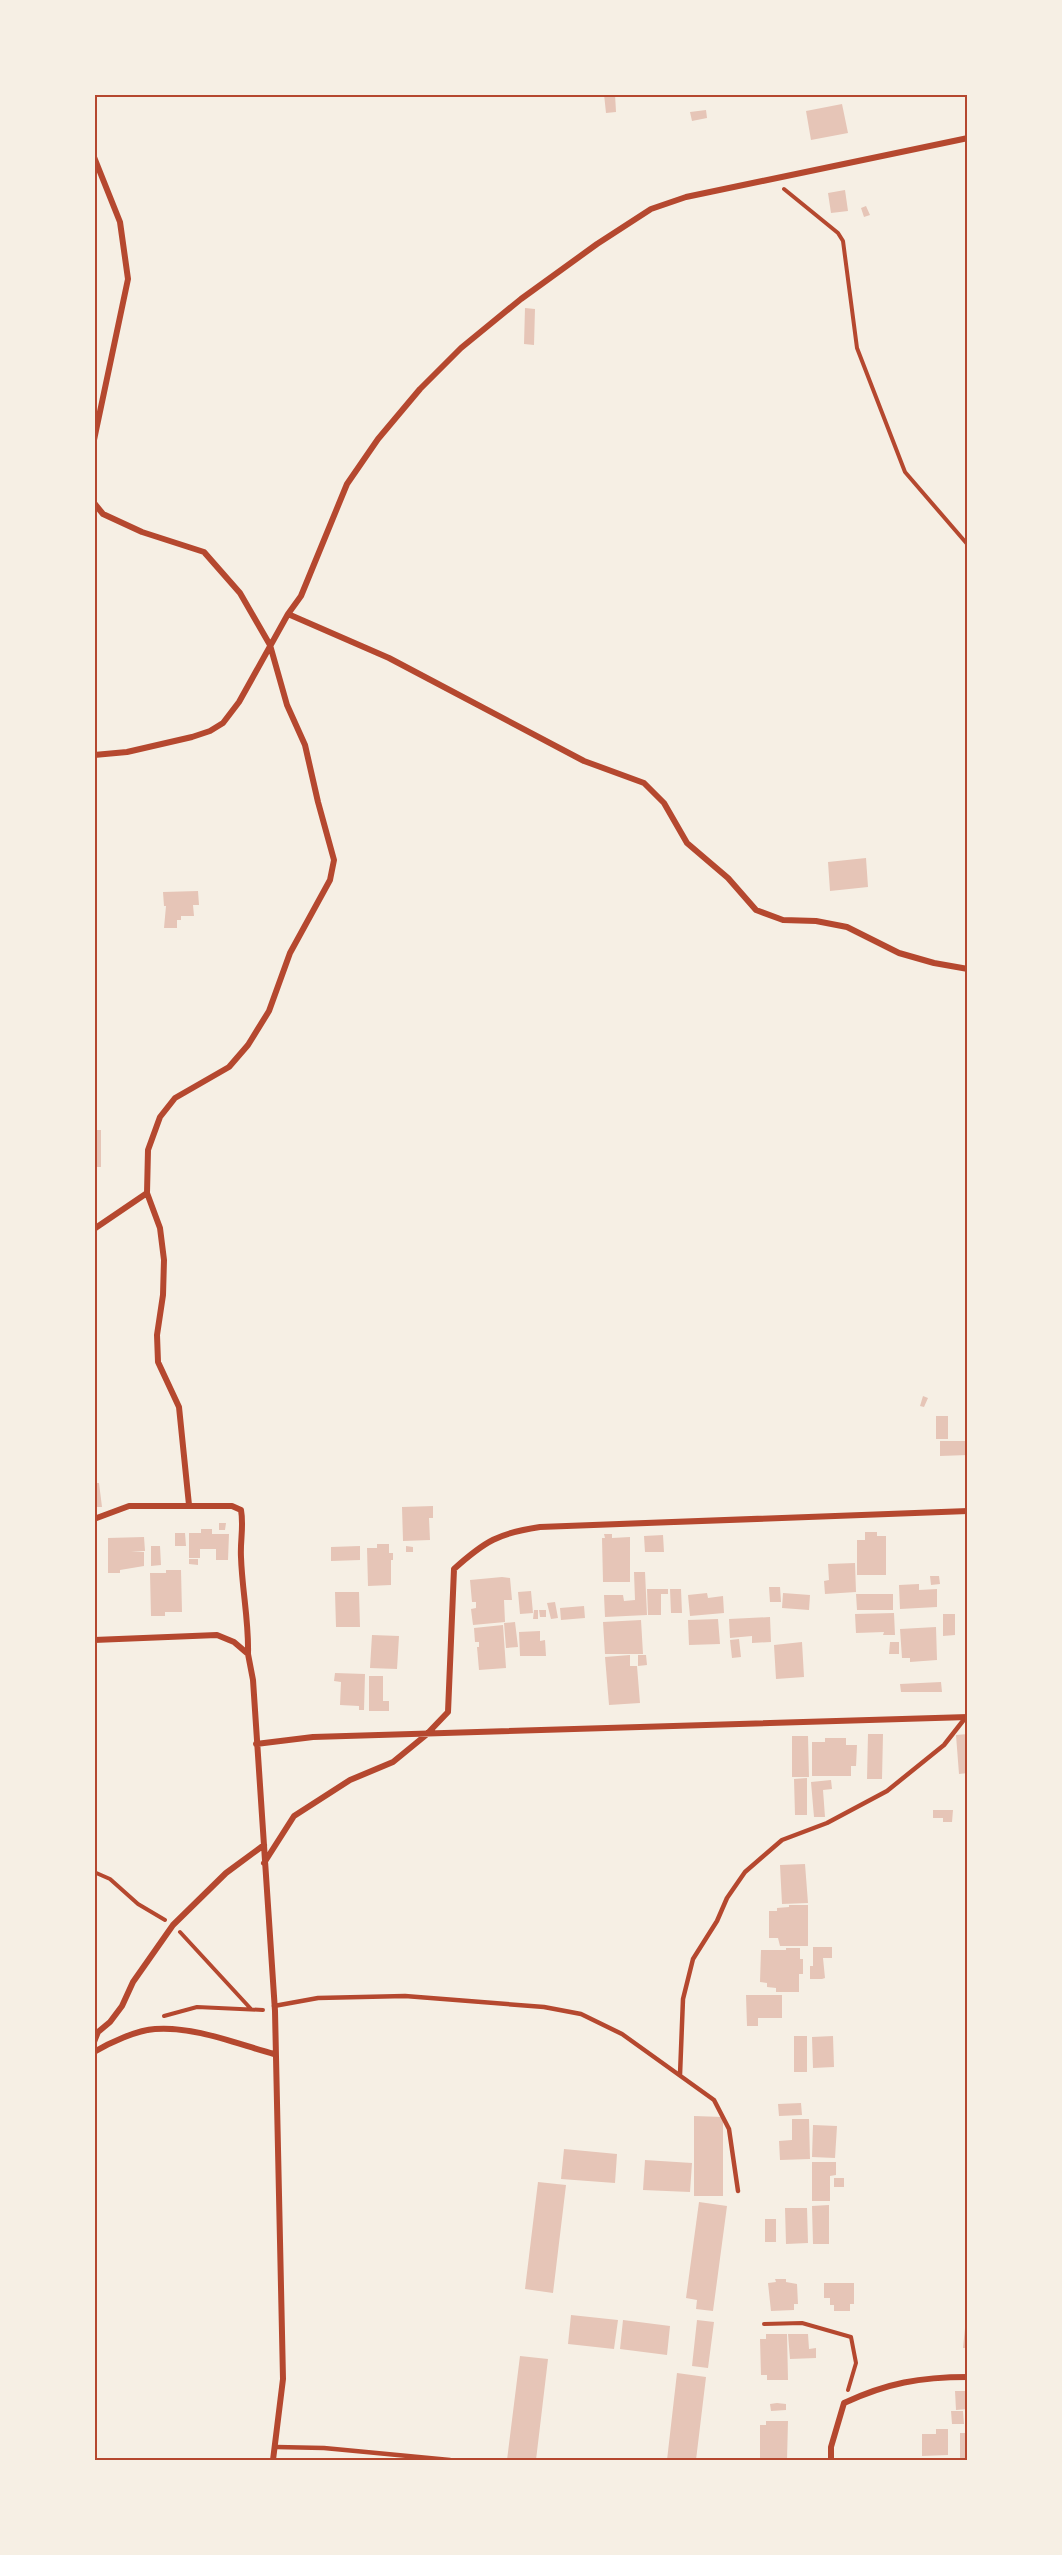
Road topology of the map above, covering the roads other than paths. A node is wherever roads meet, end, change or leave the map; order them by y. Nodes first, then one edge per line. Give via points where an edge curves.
1 (968, 138) edge
2 (94, 157) edge
3 (94, 440) edge
4 (94, 503) edge
5 (288, 614) junction
6 (270, 645) junction
7 (95, 755) edge
8 (968, 969) edge
9 (147, 1193) junction
10 (94, 1230) edge
11 (189, 1505) junction
12 (968, 1512) edge
13 (94, 1519) edge
14 (94, 1640) edge
15 (248, 1654) junction
16 (967, 1717) edge
17 (426, 1736) junction
18 (256, 1744) junction
19 (264, 1845) junction
20 (264, 1863) junction
21 (275, 2009) junction
22 (94, 2042) edge
23 (94, 2052) edge
24 (274, 2054) junction
25 (680, 2075) junction
26 (738, 2192) dead end
27 (968, 2377) edge
28 (276, 2447) junction
29 (273, 2460) edge
30 (450, 2460) edge
31 (831, 2460) edge

1 - 5 street via 686,197 651,209 597,244 521,298 461,348 378,439 347,484 301,596
2 - 3 street via 120,222 129,279
4 - 6 street via 103,514 142,532 208,555 240,593
5 - 6 street
5 - 8 street via 389,658 584,761 644,783 664,803 687,843 728,878 756,910 783,920 847,927 899,953
6 - 7 street via 223,723 192,737
6 - 9 street via 287,705 305,745 334,860 330,880 290,953 269,1011 248,1045 230,1067 175,1098 160,1117 148,1150
9 - 10 street
9 - 11 street via 160,1228 164,1260 158,1362 179,1407
11 - 13 street via 129,1506
11 - 15 street via 232,1506 241,1510 240,1555 249,1626
12 - 17 street via 584,1524 508,1532 479,1546 453,1569 448,1712
14 - 15 street via 217,1635
15 - 18 street
16 - 17 street via 669,1724
16 - 25 lane via 944,1745 887,1791 827,1823 782,1840 745,1872 693,1959 683,1999
17 - 18 street via 313,1737
17 - 20 street via 393,1762 350,1780 294,1816
18 - 19 street
19 - 20 street
19 - 22 street via 226,1873 174,1924
20 - 21 street
21 - 24 street
21 - 25 lane via 318,1998 405,1996 570,2011 622,2034
23 - 24 street via 155,2029 188,2031
24 - 28 street via 283,2379
25 - 26 lane via 714,2100 729,2129
27 - 31 street via 905,2381 876,2388 844,2403
28 - 29 street
28 - 30 lane

